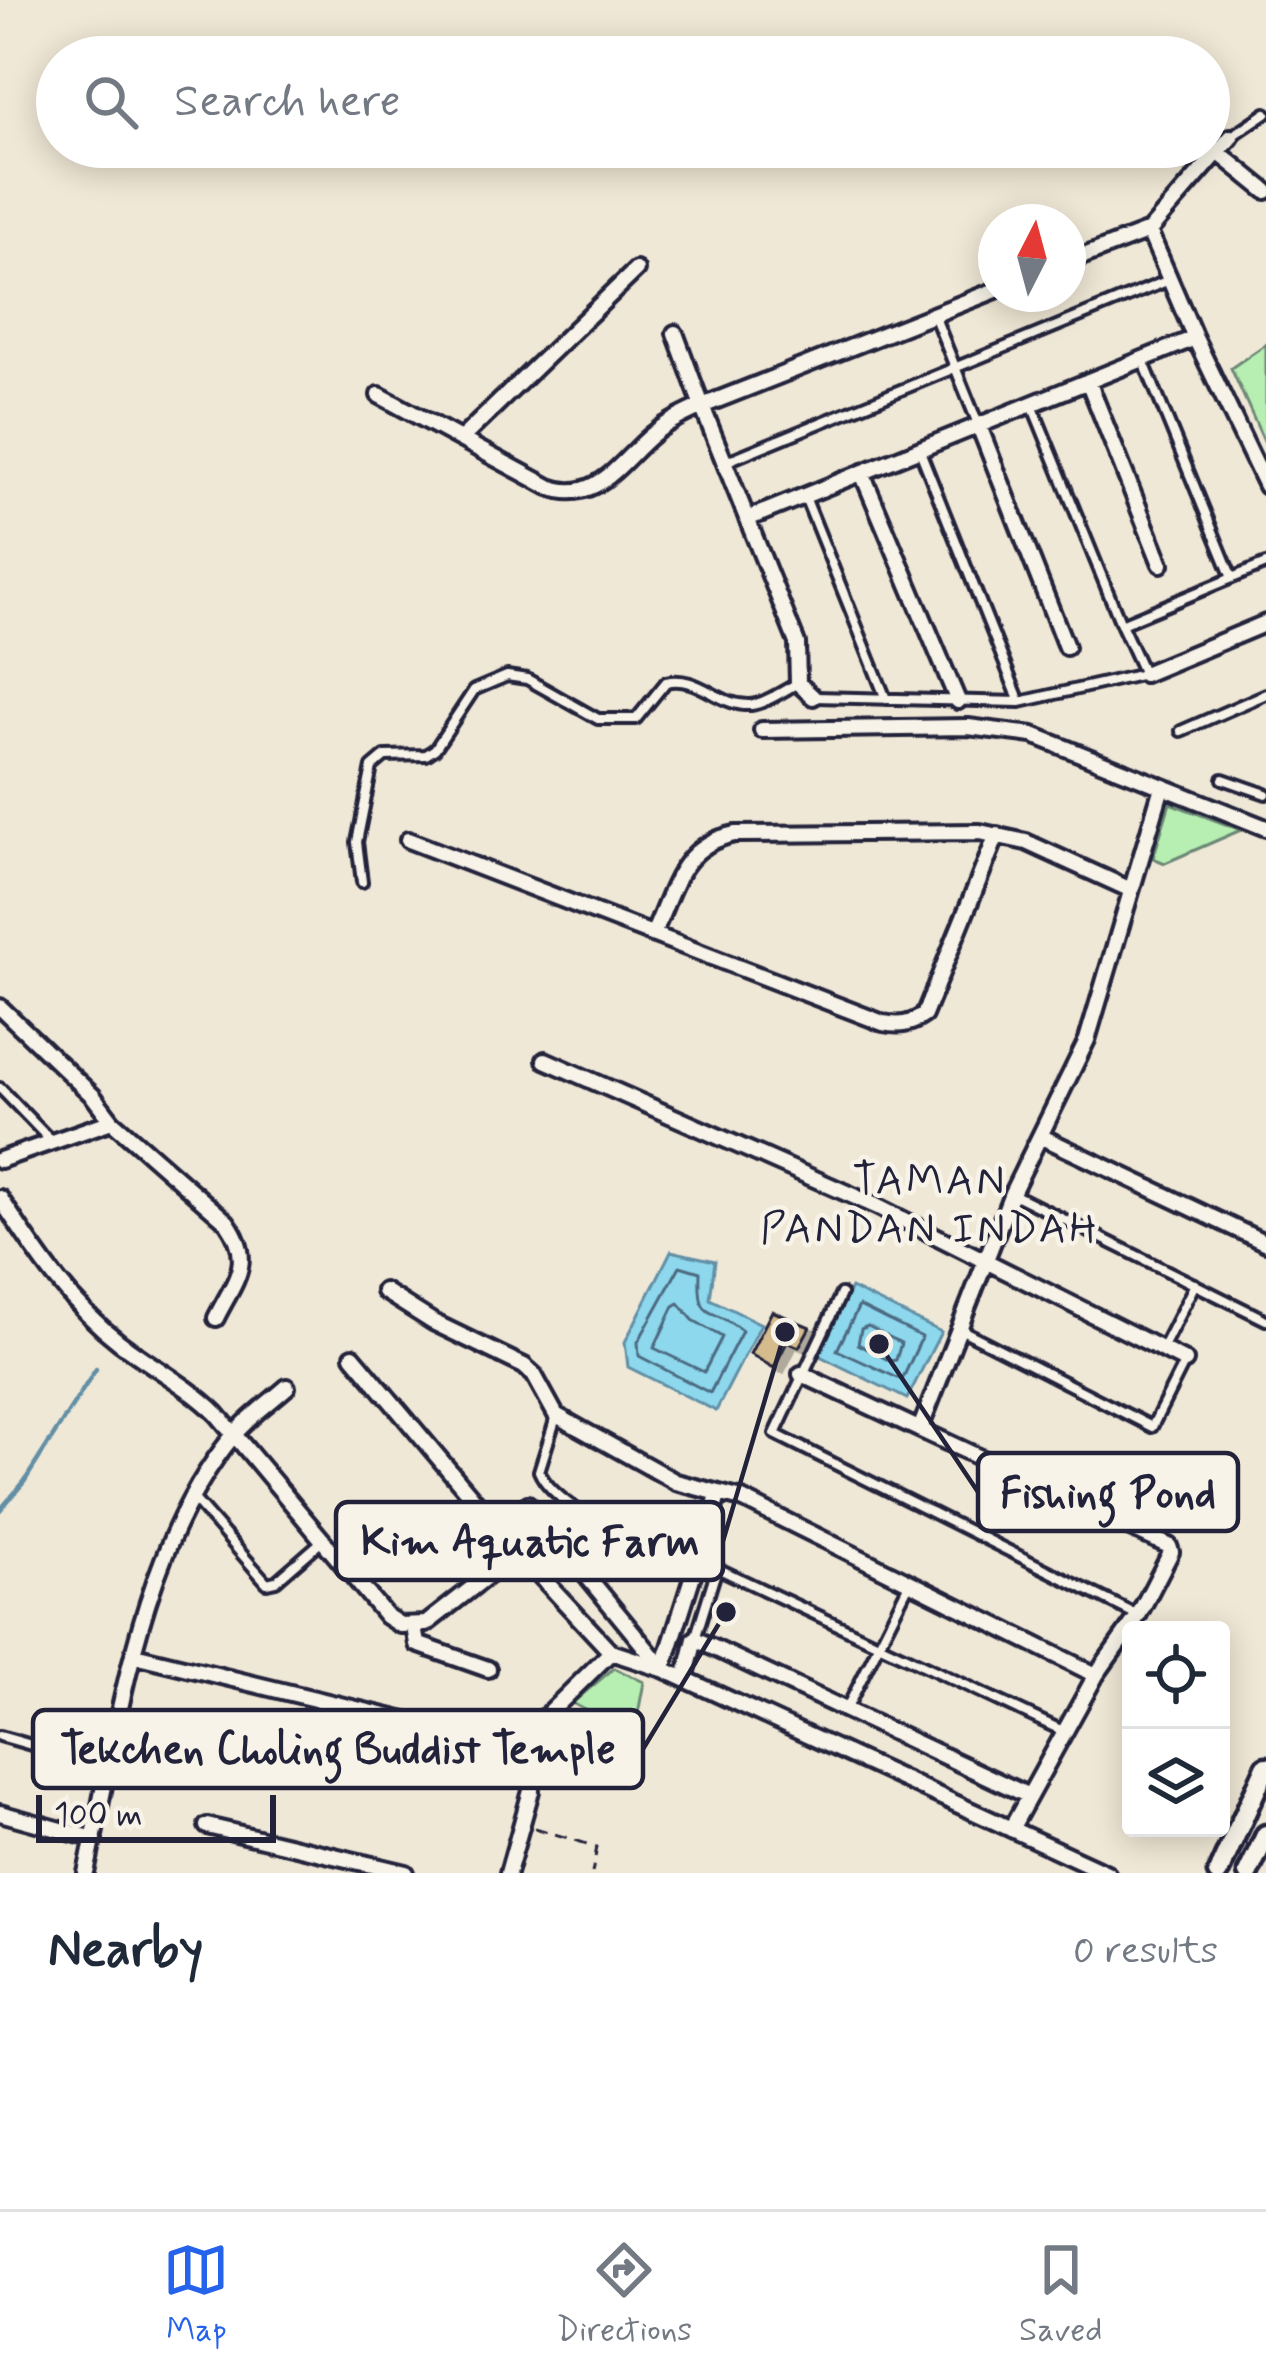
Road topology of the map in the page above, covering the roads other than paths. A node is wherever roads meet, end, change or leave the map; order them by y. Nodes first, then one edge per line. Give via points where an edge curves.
1 (1266, 113) edge
2 (1231, 137) edge
3 (1230, 162) edge
4 (1204, 168) edge
5 (1266, 191) edge
6 (1149, 231) junction
7 (1086, 255) edge
8 (636, 270) dead end
9 (1169, 280) junction
10 (978, 297) edge
11 (934, 314) junction
12 (674, 333) dead end
13 (1195, 338) junction
14 (1142, 358) junction
15 (954, 366) junction
16 (1088, 381) junction
17 (379, 394) dead end
18 (1031, 403) junction
19 (702, 406) junction
20 (979, 426) junction
21 (461, 439) junction
22 (920, 450) junction
23 (724, 463) junction
24 (862, 473) junction
25 (1266, 486) edge
26 (805, 497) junction
27 (747, 519) junction
28 (1161, 564) dead end
29 (1266, 564) edge
30 (1232, 578) junction
31 (1266, 623) edge
32 (1121, 624) junction
33 (1066, 647) dead end
34 (1144, 674) junction
35 (798, 683) junction
36 (1266, 694) edge
37 (813, 697) joint
38 (886, 699) junction
39 (958, 700) junction
40 (1020, 702) junction
41 (762, 730) dead end
42 (1180, 730) dead end
43 (1223, 778) dead end
44 (1162, 787) junction
45 (1266, 794) edge
46 (1266, 828) edge
47 (997, 835) junction
48 (408, 840) dead end
49 (362, 882) dead end
50 (1129, 890) junction
51 (654, 932) junction
52 (0, 1007) edge
53 (545, 1060) dead end
54 (0, 1088) edge
55 (112, 1121) junction
56 (1040, 1136) junction
57 (52, 1142) junction
58 (0, 1160) edge
59 (1012, 1193) junction
60 (0, 1198) edge
61 (1266, 1244) edge
62 (985, 1259) junction
63 (1195, 1284) junction
64 (385, 1291) dead end
65 (841, 1294) dead end
66 (216, 1318) dead end
67 (1266, 1320) edge
68 (958, 1328) junction
69 (1162, 1349) junction
70 (353, 1356) dead end
71 (1185, 1361) joint
72 (801, 1374) junction
73 (287, 1388) dead end
74 (556, 1415) junction
75 (920, 1429) junction
76 (233, 1434) junction
77 (719, 1493) junction
78 (192, 1497) junction
79 (528, 1504) dead end
80 (323, 1540) junction
81 (518, 1552) junction
82 (677, 1565) dead end
83 (910, 1582) junction
84 (1138, 1616) junction
85 (414, 1628) junction
86 (695, 1639) junction
87 (879, 1642) junction
88 (611, 1652) junction
89 (134, 1655) junction
90 (663, 1669) junction
91 (488, 1670) dead end
92 (1096, 1675) junction
93 (685, 1678) junction
94 (846, 1709) junction
95 (1064, 1732) junction
96 (0, 1736) edge
97 (529, 1757) junction
98 (109, 1767) junction
99 (1266, 1768) edge
100 (1266, 1783) edge
101 (1029, 1796) junction
102 (0, 1813) edge
103 (207, 1826) dead end
104 (1011, 1829) junction
105 (1266, 1835) edge
106 (94, 1839) junction
107 (1233, 1840) junction
108 (86, 1873) edge
109 (406, 1873) edge
110 (508, 1873) edge
111 (1107, 1873) edge
112 (1219, 1873) edge
113 (1248, 1873) edge

1 - 2 lane
3 - 5 street
4 - 6 street
6 - 7 street
6 - 9 street
8 - 21 street
9 - 13 street
9 - 15 lane
10 - 11 street
11 - 15 lane
11 - 19 street
12 - 19 street
13 - 14 street
13 - 25 street
14 - 16 street
14 - 30 lane
15 - 20 lane
15 - 23 lane
16 - 18 street
16 - 28 street
17 - 21 street
18 - 20 street
18 - 32 lane
19 - 21 street via 578,493 549,487
19 - 23 street
20 - 22 street
20 - 33 street
22 - 24 street
22 - 40 lane
23 - 27 street
24 - 26 street
24 - 39 street
26 - 27 street
26 - 38 lane
27 - 35 street via 797,644
29 - 30 lane
30 - 32 lane
31 - 34 street
32 - 34 lane
34 - 40 lane
35 - 37 street
35 - 49 lane via 750,705 673,680 636,719 611,722 527,679 488,682 474,690 435,749 372,767 357,842
36 - 42 lane
37 - 38 lane
38 - 39 lane
39 - 40 lane
41 - 44 street via 1002,730 1064,744
43 - 45 lane
44 - 46 street
44 - 50 street
47 - 50 street
47 - 51 street via 711,839 685,864
47 - 51 street via 924,1015 912,1024 883,1023
48 - 51 street
50 - 56 street via 1087,1040
52 - 55 street
53 - 62 street
54 - 57 lane
55 - 57 street
55 - 66 street via 238,1238 243,1264
56 - 59 street
56 - 61 street
57 - 58 street
59 - 62 street
59 - 63 lane
60 - 76 street via 59,1286 119,1342 188,1385
62 - 68 street
62 - 69 street
63 - 67 lane
63 - 69 lane
64 - 74 street via 524,1366
65 - 72 lane
68 - 71 lane via 1152,1427
68 - 75 street
69 - 71 street
70 - 81 street
72 - 75 street
72 - 84 lane via 775,1435
73 - 76 street
74 - 77 street via 676,1482
74 - 82 lane via 541,1478 558,1497
75 - 84 street via 1169,1546
76 - 78 street
76 - 80 street
77 - 83 street
77 - 90 street
78 - 80 lane via 267,1583
78 - 89 street
79 - 90 street
80 - 85 street via 386,1616
81 - 85 street
81 - 88 street
83 - 87 lane
83 - 92 street
84 - 92 street
85 - 91 street via 417,1643 432,1652
86 - 87 lane via 717,1568
86 - 93 street
86 - 94 street
87 - 94 lane
87 - 95 lane
88 - 90 street
88 - 97 street via 548,1714
89 - 97 street via 470,1735
89 - 98 street
90 - 93 street
92 - 95 street
93 - 104 street
94 - 101 street
95 - 101 street
96 - 98 lane
97 - 110 street via 531,1791
98 - 106 street
99 - 107 street
100 - 107 street
101 - 104 street
102 - 106 street
103 - 109 street
104 - 111 street
105 - 113 street
106 - 108 street
107 - 112 street

